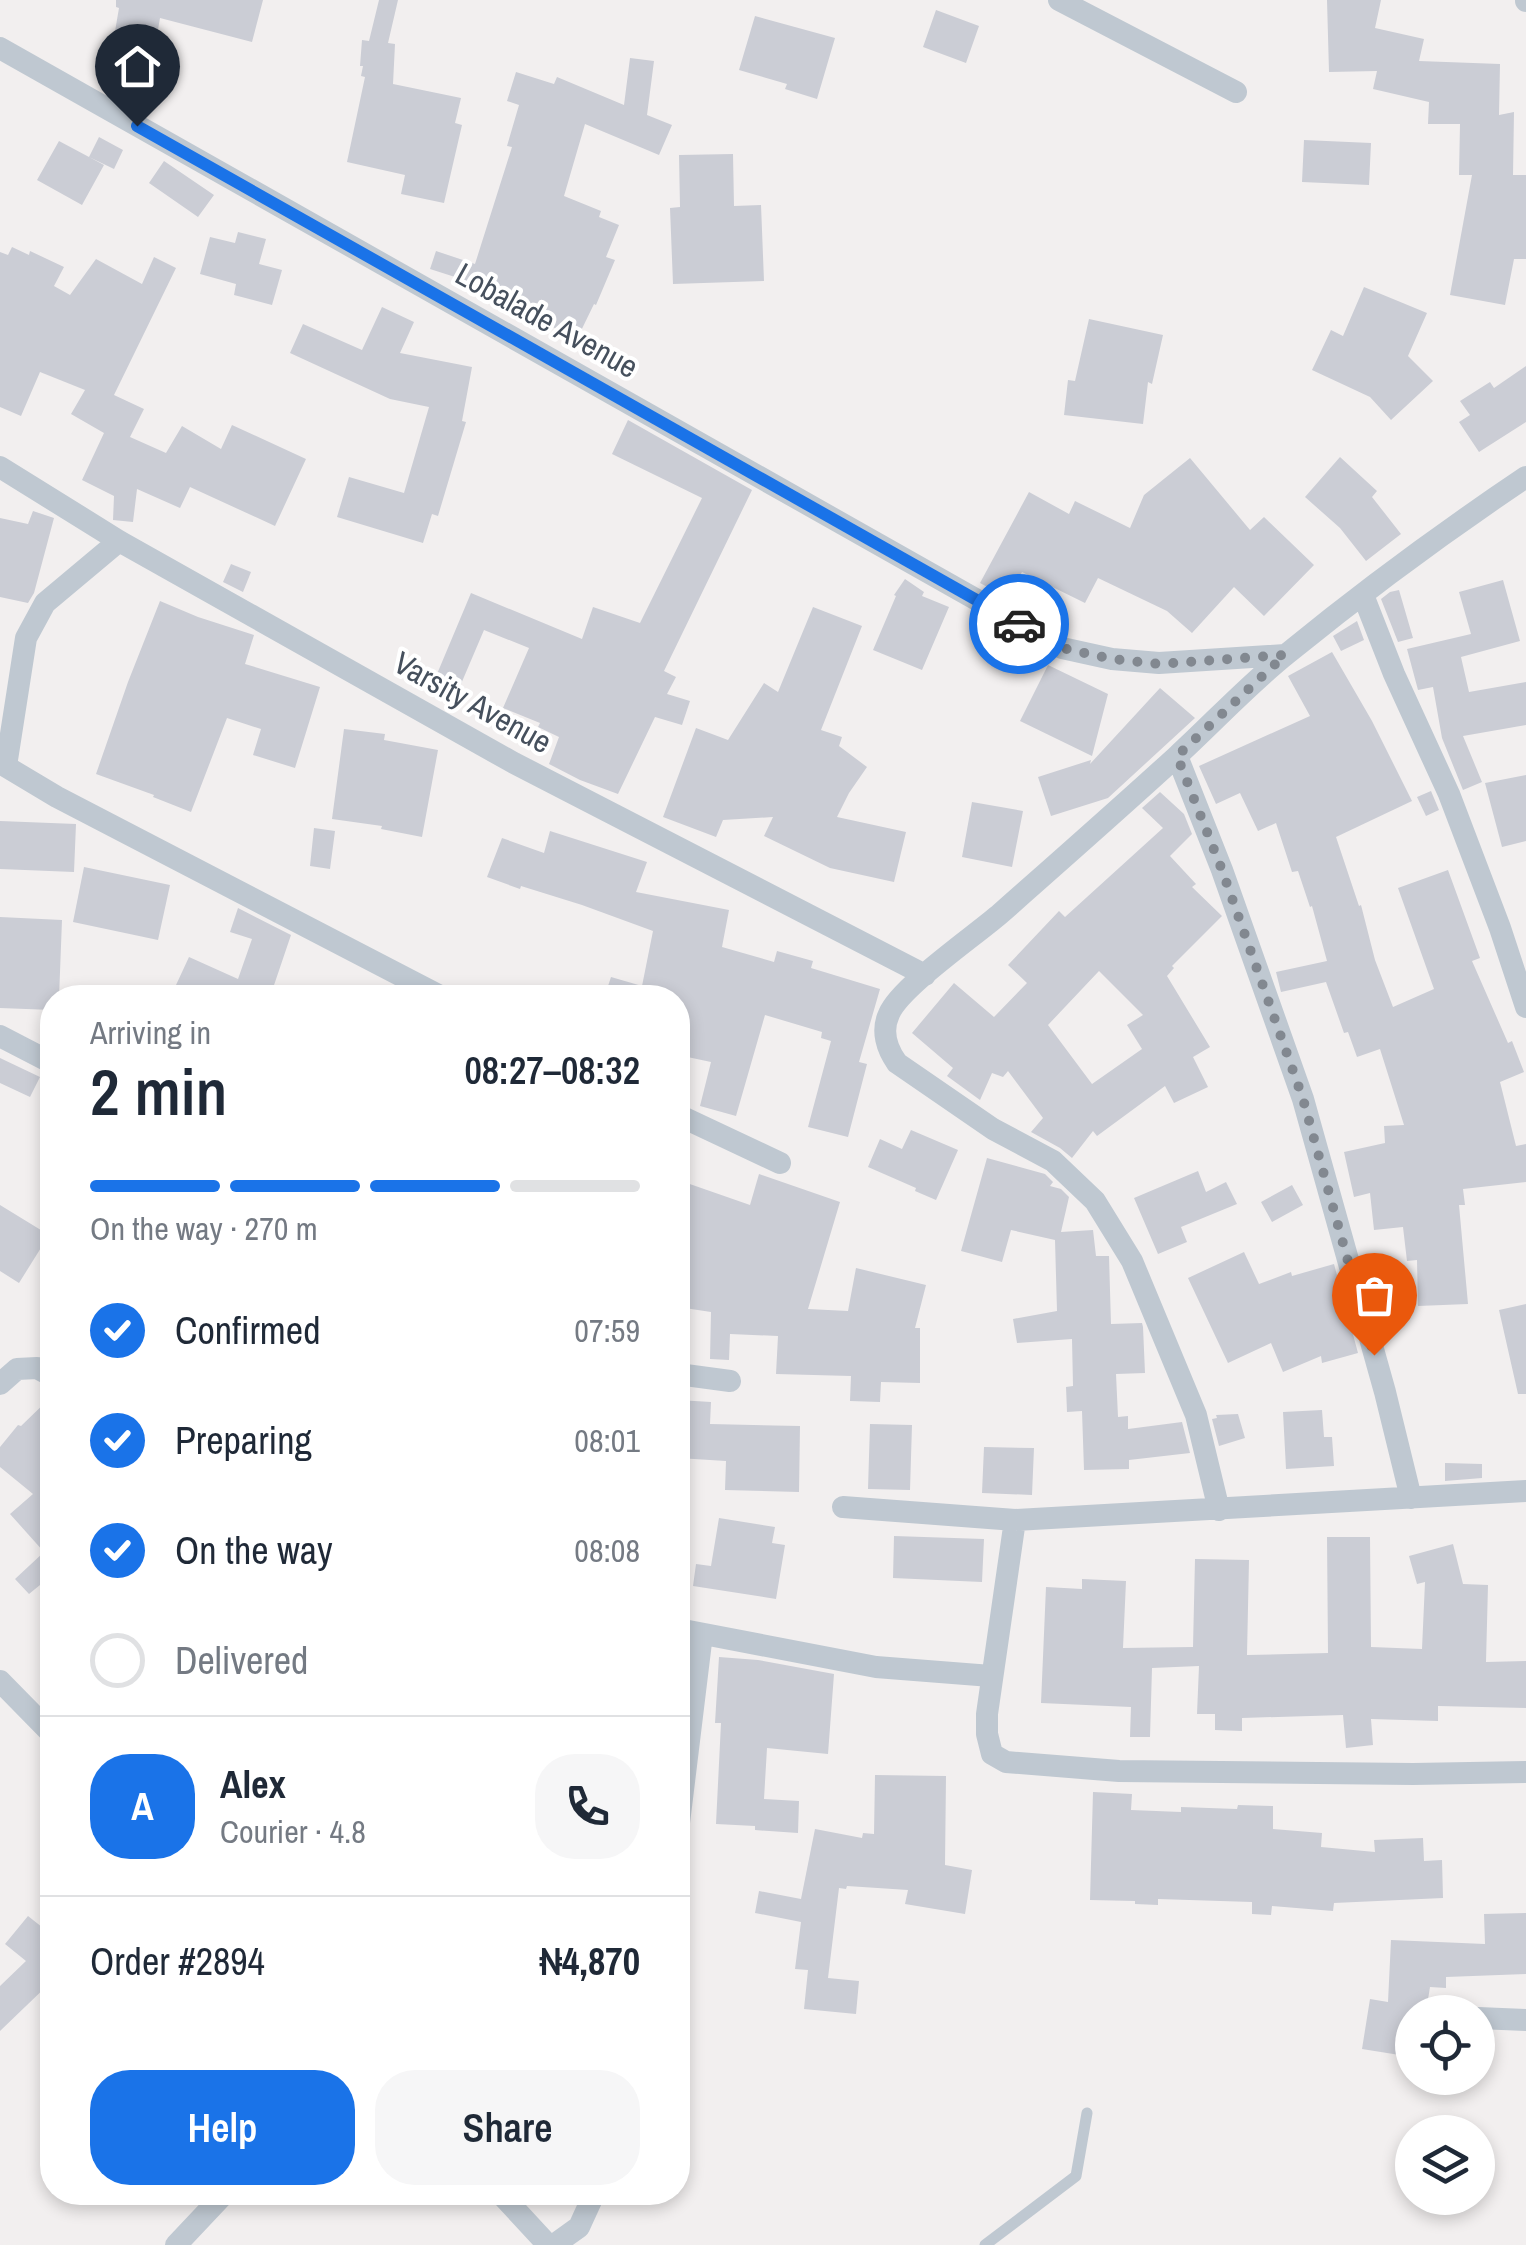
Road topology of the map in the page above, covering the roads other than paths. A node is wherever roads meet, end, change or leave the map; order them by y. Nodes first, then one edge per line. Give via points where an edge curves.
1 (1059, 0) edge
2 (0, 48) edge
3 (1236, 92) dead end
4 (0, 467) edge
5 (1526, 478) edge
6 (120, 540) junction
7 (1363, 595) junction
8 (1285, 655) junction
9 (1177, 756) junction
10 (3, 764) edge
11 (925, 975) junction
12 (419, 985) edge
13 (1526, 1007) edge
14 (0, 1036) edge
15 (40, 1057) edge
16 (690, 1121) edge
17 (780, 1164) dead end
18 (40, 1370) edge
19 (690, 1376) edge
20 (730, 1381) dead end
21 (0, 1384) edge
22 (1526, 1491) edge
23 (1411, 1498) junction
24 (843, 1508) dead end
25 (1219, 1510) junction
26 (1015, 1520) junction
27 (690, 1631) edge
28 (702, 1634) junction
29 (991, 1676) junction
30 (0, 1682) edge
31 (40, 1722) edge
32 (690, 1732) edge
33 (1526, 1772) edge
34 (1495, 2019) edge
35 (1526, 2020) edge
36 (1087, 2113) dead end
37 (214, 2205) edge
38 (511, 2205) edge
39 (589, 2205) edge
40 (176, 2245) edge
41 (551, 2245) edge
42 (985, 2245) edge

1 - 3 street
2 - 8 street, Lobalade Avenue via 1062,648 1159,664
4 - 6 street, Varsity Avenue
5 - 7 street
6 - 10 street via 45,603 26,638
6 - 11 street, Varsity Avenue via 514,764
7 - 8 street
7 - 13 street via 1449,794
8 - 9 street
9 - 11 street
9 - 23 street via 1303,1099
10 - 12 street
11 - 25 street via 888,1014 888,1052 992,1129 1053,1161 1096,1201 1132,1261 1196,1415
14 - 15 street
16 - 17 street
18 - 21 street via 17,1369
19 - 20 street
22 - 23 street
23 - 25 street
24 - 26 street
25 - 26 street
26 - 29 street
27 - 28 street
28 - 29 street via 876,1667
28 - 32 street
29 - 33 street via 987,1734 992,1754 1006,1762 1119,1771
30 - 31 street
34 - 35 street
36 - 42 lane via 1076,2176
37 - 40 street
38 - 41 street
39 - 41 street via 579,2227

